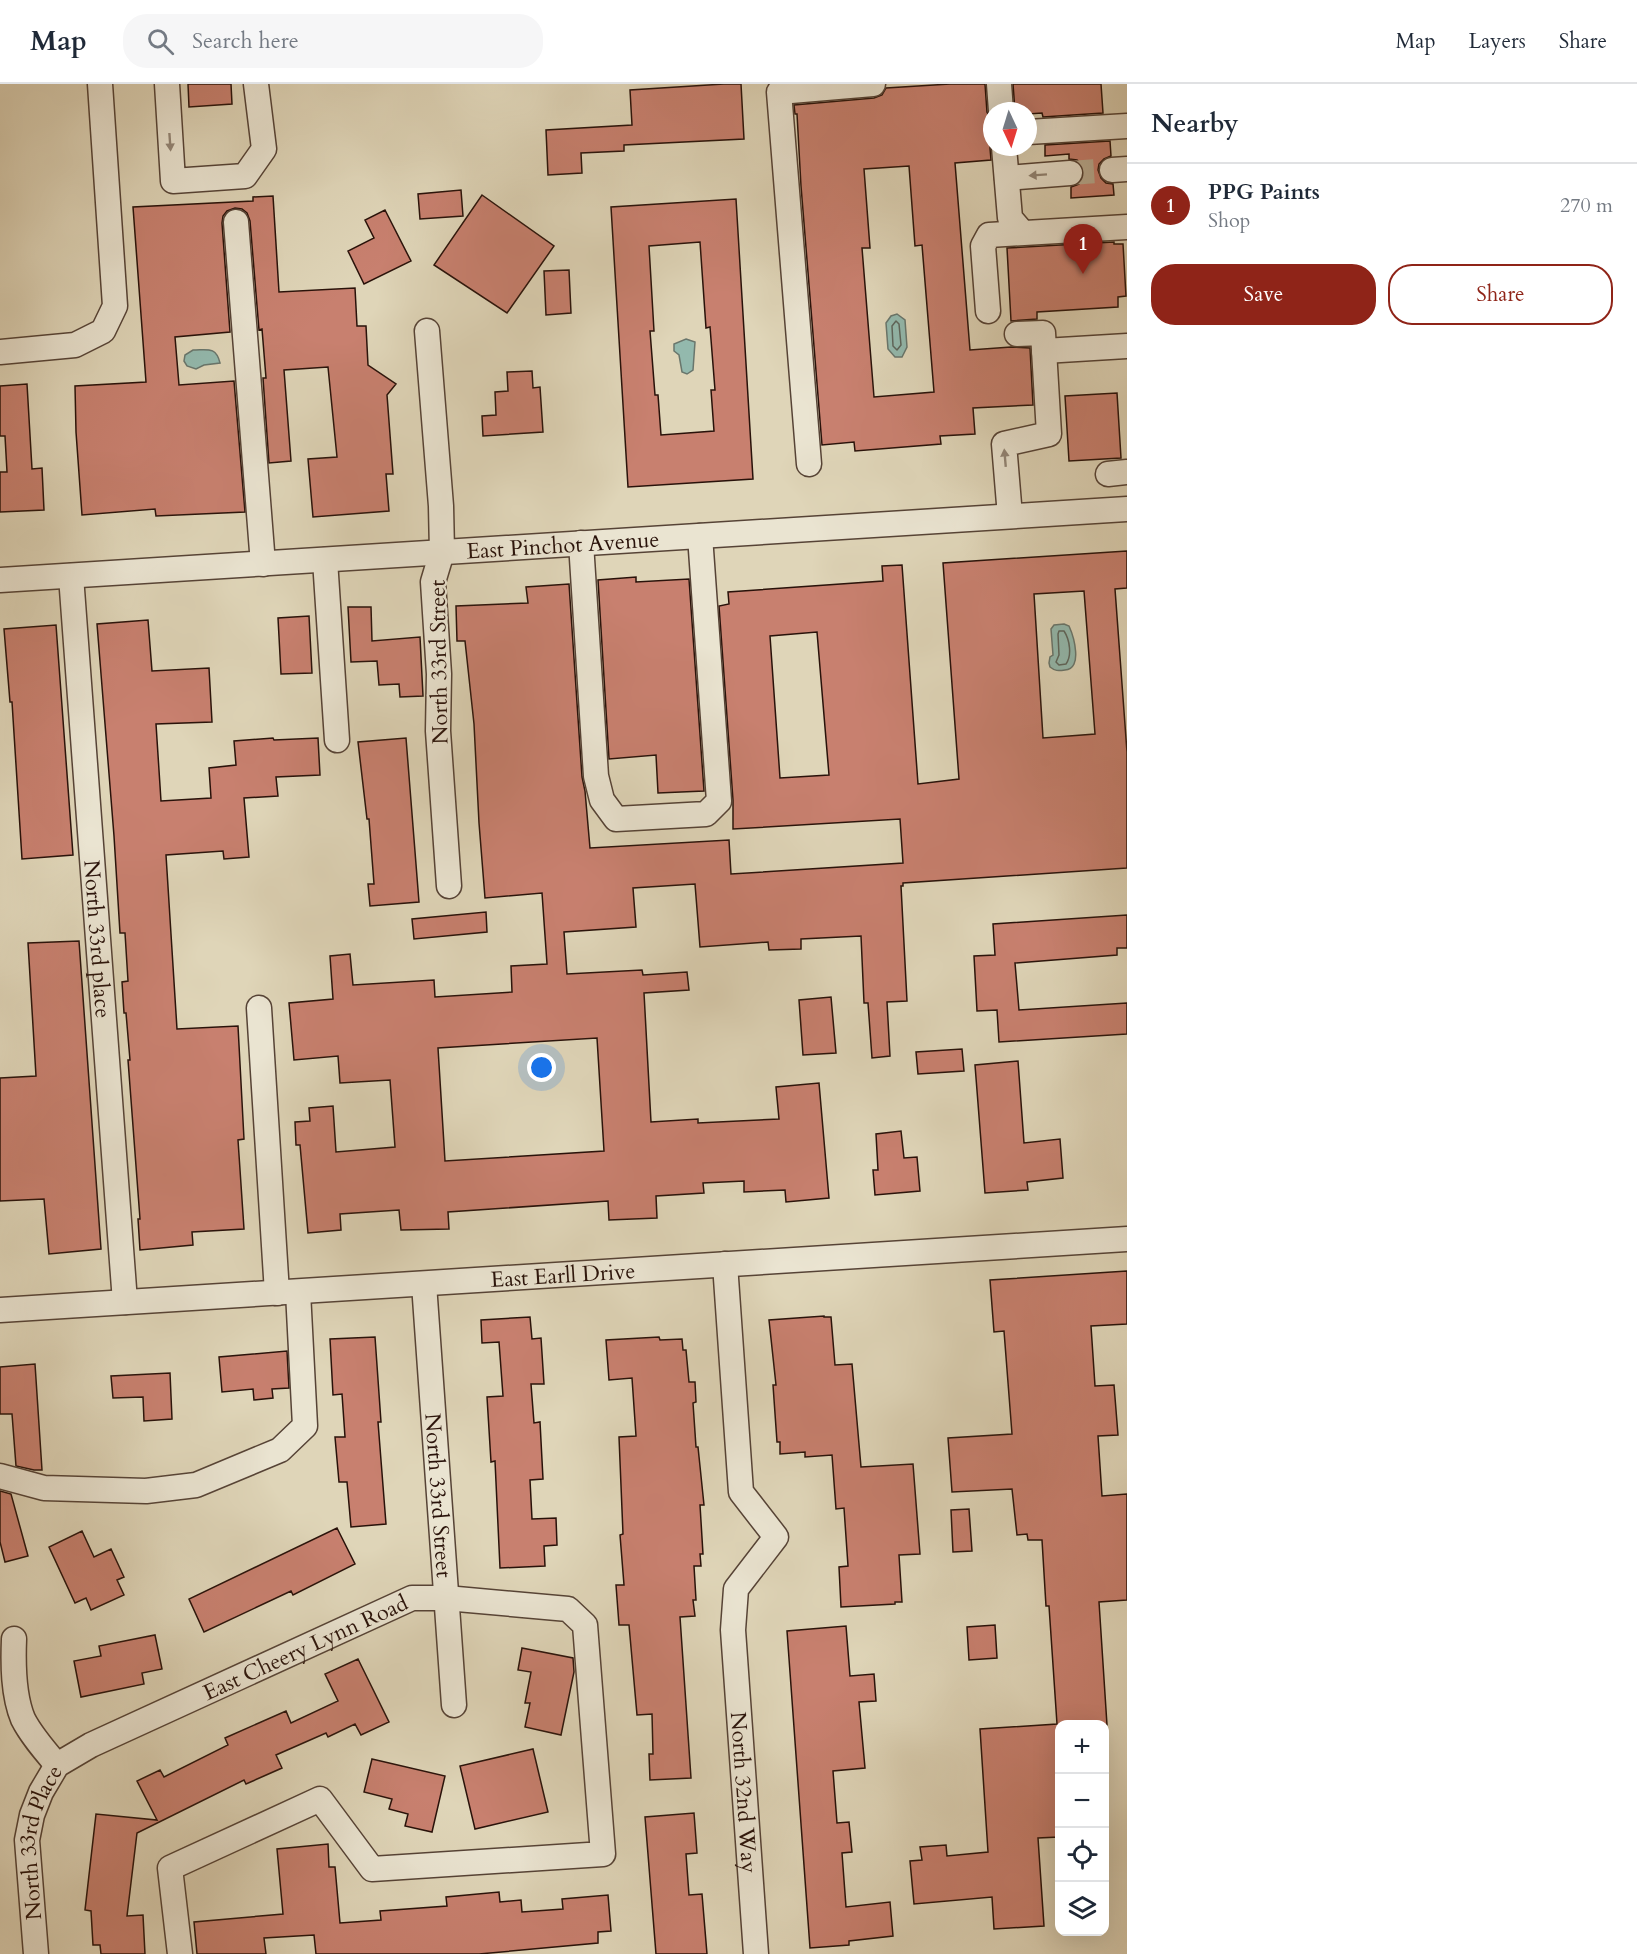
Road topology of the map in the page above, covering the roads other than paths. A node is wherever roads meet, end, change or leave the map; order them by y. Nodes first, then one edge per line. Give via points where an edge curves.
1 (100, 84) edge
2 (166, 84) edge
3 (256, 84) edge
4 (873, 84) edge
5 (999, 84) edge
6 (1000, 102) edge
7 (1127, 126) edge
8 (1037, 131) edge
9 (1005, 156) edge
10 (1070, 173) tunnel mouth
11 (1007, 178) junction
12 (236, 222) dead end
13 (1127, 227) edge
14 (1022, 232) junction
15 (988, 311) dead end
16 (427, 331) dead end
17 (1017, 334) dead end
18 (1127, 346) edge
19 (1044, 351) junction
20 (0, 352) edge
21 (809, 464) dead end
22 (1127, 508) edge
23 (1010, 516) junction
24 (700, 536) junction
25 (581, 543) junction
26 (441, 552) junction
27 (325, 560) junction
28 (263, 564) junction
29 (71, 576) junction
30 (0, 580) edge
31 (337, 740) dead end
32 (449, 886) dead end
33 (259, 1008) dead end
34 (1127, 1239) edge
35 (725, 1264) junction
36 (424, 1284) junction
37 (287, 1292) junction
38 (125, 1302) junction
39 (0, 1310) edge
40 (0, 1476) edge
41 (446, 1598) junction
42 (14, 1639) dead end
43 (454, 1705) dead end
44 (57, 1765) junction
45 (36, 1954) edge
46 (180, 1954) edge
47 (756, 1954) edge

1 - 20 street via 115,306 103,331 75,345
2 -> 3 street via 173,181 245,176 264,149
4 - 21 street via 779,92
5 - 6 street
7 - 8 street
9 - 11 street
10 -> 11 street
11 - 14 street via 1010,218
12 - 28 street
13 - 14 street
14 - 15 street via 989,235 983,246
16 - 26 street, North 33rd Street
17 - 19 street via 1043,333
18 - 19 street
23 -> 19 street via 1004,444 1049,434
22 - 23 street, East Pinchot Avenue
23 - 24 street, East Pinchot Avenue
24 - 25 street, East Pinchot Avenue
24 - 25 street via 719,801 706,814 616,819 602,800 596,776
25 - 26 street, East Pinchot Avenue
26 - 27 street, East Pinchot Avenue
26 - 32 street, North 33rd Street via 433,582
27 - 28 street, East Pinchot Avenue
27 - 31 street
28 - 29 street, East Pinchot Avenue
29 - 30 street, East Pinchot Avenue
29 - 38 street, North 33rd place
33 - 37 street
34 - 35 street, East Earll Drive
35 - 36 street, East Earll Drive
35 - 47 street, North 32nd Way via 741,1492 776,1537 736,1589 733,1630
36 - 37 street, East Earll Drive
36 - 41 street, North 33rd Street
37 - 38 street, East Earll Drive
37 - 40 street via 305,1426 280,1450 196,1485 146,1491 44,1488
38 - 39 street, East Earll Drive
41 - 43 street, North 33rd Street
41 - 44 street, East Cheery Lynn Road via 412,1598 91,1745
41 - 46 street, East Cheery Lynn Road via 568,1609 585,1625 603,1854 372,1869 320,1799 170,1868
42 - 44 street, North 33rd Place via 19,1705 24,1719
44 - 45 street, North 33rd Place via 41,1792 27,1840

